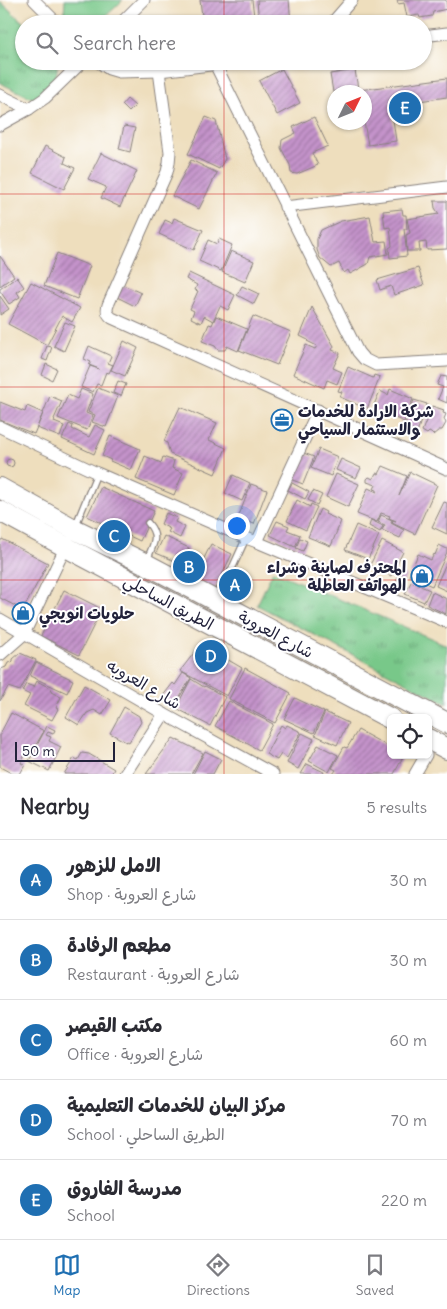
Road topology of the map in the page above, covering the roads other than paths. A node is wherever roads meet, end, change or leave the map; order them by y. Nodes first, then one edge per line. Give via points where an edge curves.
1 (144, 0) edge
2 (352, 0) edge
3 (36, 1) edge
4 (49, 15) edge
5 (129, 15) edge
6 (338, 15) edge
7 (447, 32) edge
8 (432, 34) edge
9 (74, 70) edge
10 (112, 70) edge
11 (167, 70) edge
12 (218, 70) edge
13 (159, 71) junction
14 (0, 96) edge
15 (29, 109) junction
16 (0, 125) edge
17 (447, 187) edge
18 (286, 207) junction
19 (447, 361) edge
20 (318, 410) junction
21 (0, 427) edge
22 (447, 469) edge
23 (97, 473) junction
24 (0, 488) edge
25 (87, 496) junction
26 (95, 499) dead end
27 (0, 511) edge
28 (148, 523) dead end
29 (74, 529) junction
30 (246, 538) junction
31 (257, 542) junction
32 (66, 548) junction
33 (146, 564) junction
34 (230, 573) dead end
35 (0, 619) edge
36 (447, 622) edge
37 (24, 634) junction
38 (0, 655) edge
39 (164, 714) junction
40 (387, 717) edge
41 (447, 723) edge
42 (433, 747) edge
43 (125, 774) edge
44 (273, 774) edge
45 (415, 774) edge

1 - 5 street
2 - 6 street
3 - 4 street
7 - 8 street
9 - 15 street
10 - 13 street
11 - 13 street
12 - 18 street
13 - 20 street via 169,163 107,313
14 - 15 street
15 - 16 street
17 - 18 street
18 - 19 street via 364,359 376,364
20 - 22 street
20 - 31 street
21 - 23 street
23 - 25 lane
23 - 30 street
24 - 29 highway, شارع العروبة
25 - 26 lane
25 - 29 lane
27 - 32 highway, الطريق الساحلي
28 - 33 lane via 156,536
29 - 32 street
29 - 33 highway, شارع العروبة
30 - 31 street
30 - 34 lane
31 - 36 street
32 - 37 street
32 - 40 highway, الطريق الساحلي
33 - 41 highway, شارع العروبة
35 - 37 street, شارع العروبه
37 - 38 street
37 - 39 street, شارع العروبه
39 - 43 street
39 - 44 street, شارع العروبه
42 - 45 street

